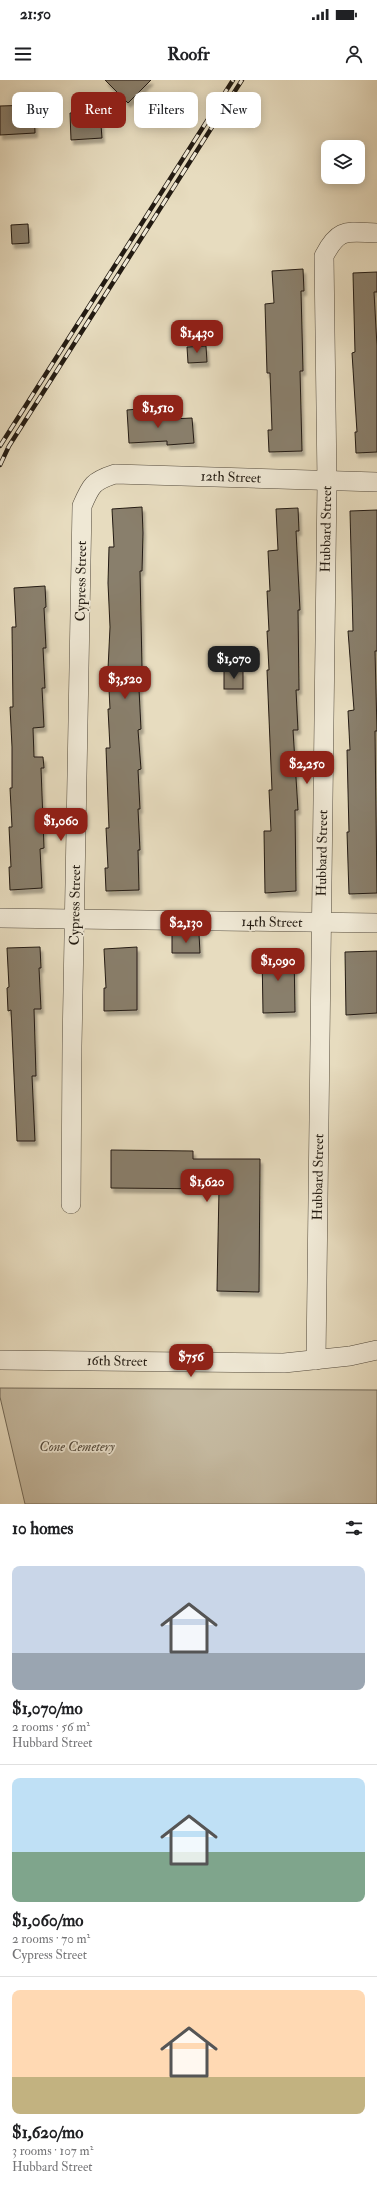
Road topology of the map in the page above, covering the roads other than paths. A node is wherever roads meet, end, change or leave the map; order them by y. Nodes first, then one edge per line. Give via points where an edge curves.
1 (377, 233) edge
2 (327, 482) junction
3 (377, 482) edge
4 (89, 488) joint
5 (0, 918) edge
6 (75, 919) junction
7 (321, 922) junction
8 (377, 923) edge
9 (71, 1204) dead end
10 (377, 1350) edge
11 (0, 1360) edge
12 (316, 1360) junction

1 - 2 street, Hubbard Street via 343,232 332,241 324,256
2 - 3 street, 12th Street
2 - 4 street, 12th Street via 115,474 98,480
2 - 7 street, Hubbard Street
4 - 6 street, Cypress Street via 82,506
5 - 6 street, 14th Street
6 - 7 street, 14th Street
6 - 9 street, Cypress Street
7 - 8 street, 14th Street
7 - 12 street, Hubbard Street
10 - 12 street, 16th Street
11 - 12 street, 16th Street via 276,1363

